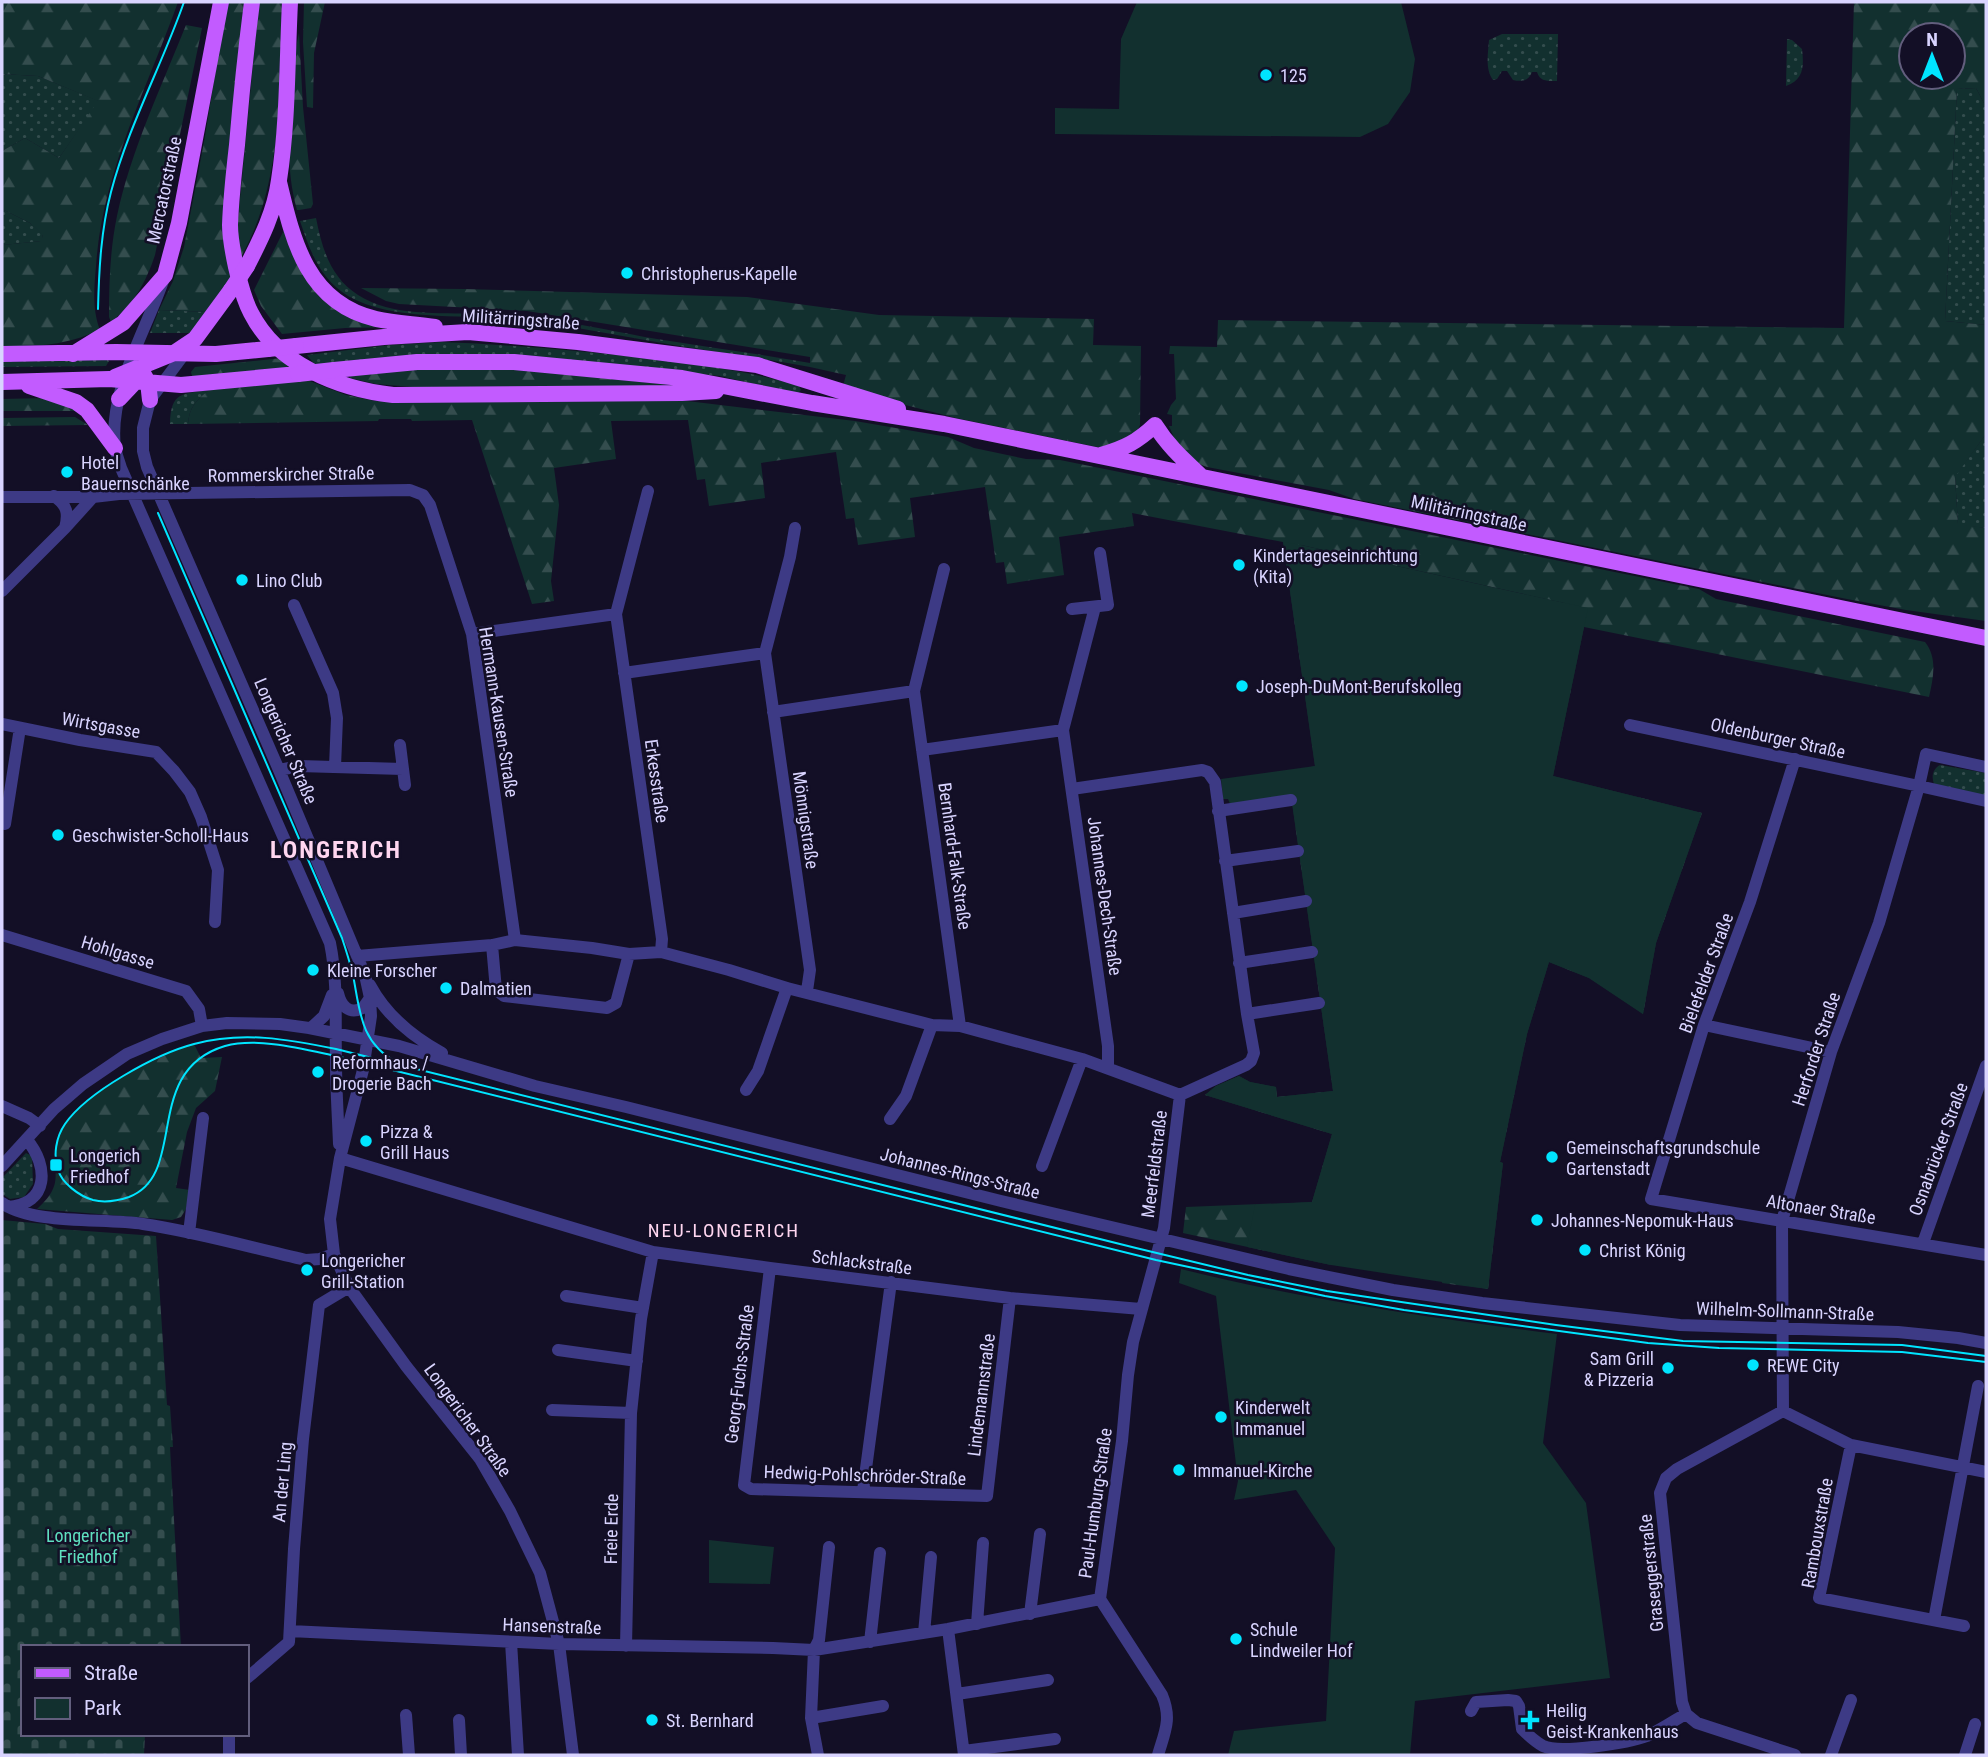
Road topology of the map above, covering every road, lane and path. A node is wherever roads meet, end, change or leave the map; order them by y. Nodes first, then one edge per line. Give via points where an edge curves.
1 (221, 2) edge
2 (252, 2) edge
3 (290, 2) edge
4 (279, 182) junction
5 (165, 275) junction
6 (468, 332) junction
7 (187, 352) junction
8 (2, 354) edge
9 (73, 354) junction
10 (134, 371) junction
11 (9, 382) edge
12 (816, 382) junction
13 (743, 390) junction
14 (119, 399) joint
15 (150, 400) joint
16 (812, 403) junction
17 (944, 424) junction
18 (116, 448) junction
19 (1098, 456) junction
20 (1203, 478) junction
21 (648, 491) dead end
22 (133, 493) junction
23 (159, 493) junction
24 (423, 495) joint
25 (2, 496) edge
26 (54, 496) junction
27 (93, 497) junction
28 (65, 528) junction
29 (795, 528) dead end
30 (1100, 553) dead end
31 (944, 569) dead end
32 (2, 591) edge
33 (294, 605) dead end
34 (1095, 607) junction
35 (1072, 609) dead end
36 (615, 614) junction
37 (472, 634) junction
38 (1986, 638) edge
39 (765, 653) junction
40 (624, 673) junction
41 (914, 691) junction
42 (773, 712) junction
43 (2, 724) edge
44 (1630, 725) dead end
45 (20, 728) junction
46 (1063, 730) junction
47 (400, 745) dead end
48 (922, 750) junction
49 (1795, 759) junction
50 (335, 767) junction
51 (1986, 767) edge
52 (403, 769) junction
53 (279, 770) junction
54 (405, 785) dead end
55 (1919, 786) junction
56 (1072, 789) junction
57 (1291, 800) dead end
58 (1986, 801) edge
59 (1218, 811) junction
60 (5, 824) dead end
61 (1298, 851) dead end
62 (1225, 861) junction
63 (1306, 901) dead end
64 (1233, 912) junction
65 (215, 922) dead end
66 (2, 935) edge
67 (515, 940) junction
68 (492, 944) junction
69 (1312, 952) dead end
70 (661, 953) junction
71 (629, 954) junction
72 (356, 956) junction
73 (1240, 963) junction
74 (365, 975) junction
75 (334, 984) junction
76 (787, 988) junction
77 (807, 992) junction
78 (370, 998) junction
79 (1319, 1003) dead end
80 (1247, 1014) junction
81 (932, 1025) junction
82 (1704, 1025) junction
83 (202, 1026) junction
84 (960, 1026) junction
85 (311, 1028) junction
86 (336, 1033) junction
87 (368, 1041) junction
88 (1830, 1052) junction
89 (1082, 1059) junction
90 (461, 1063) junction
91 (1986, 1066) edge
92 (1108, 1068) junction
93 (746, 1090) dead end
94 (1180, 1095) junction
95 (2, 1106) edge
96 (203, 1118) dead end
97 (890, 1119) dead end
98 (40, 1126) junction
99 (27, 1140) junction
100 (340, 1158) junction
101 (2, 1166) edge
102 (1042, 1166) dead end
103 (1651, 1199) joint
104 (5, 1205) edge
105 (1782, 1221) junction
106 (189, 1233) junction
107 (1161, 1239) junction
108 (1923, 1243) junction
109 (653, 1252) junction
110 (334, 1255) junction
111 (1986, 1255) edge
112 (770, 1268) junction
113 (891, 1282) junction
114 (349, 1287) junction
115 (566, 1296) dead end
116 (1010, 1298) junction
117 (643, 1308) junction
118 (1142, 1309) junction
119 (1582, 1314) joint
120 (1782, 1329) junction
121 (1986, 1343) edge
122 (558, 1350) dead end
123 (637, 1362) junction
124 (1978, 1386) dead end
125 (552, 1410) dead end
126 (1783, 1412) junction
127 (631, 1413) junction
128 (1851, 1445) junction
129 (1962, 1468) junction
130 (1986, 1472) edge
131 (744, 1485) joint
132 (863, 1491) junction
133 (987, 1496) joint
134 (1040, 1534) dead end
135 (984, 1543) dead end
136 (829, 1547) dead end
137 (880, 1553) dead end
138 (931, 1557) dead end
139 (1100, 1599) junction
140 (1030, 1614) junction
141 (1934, 1620) junction
142 (977, 1623) junction
143 (1964, 1626) dead end
144 (948, 1629) junction
145 (290, 1631) junction
146 (924, 1633) junction
147 (511, 1642) junction
148 (870, 1642) junction
149 (559, 1644) junction
150 (626, 1646) junction
151 (814, 1650) junction
152 (248, 1677) edge
153 (1048, 1680) dead end
154 (957, 1694) junction
155 (1851, 1700) dead end
156 (883, 1706) dead end
157 (1471, 1711) dead end
158 (1686, 1714) junction
159 (406, 1715) dead end
160 (811, 1718) junction
161 (459, 1720) dead end
162 (1975, 1724) dead end
163 (229, 1736) edge
164 (1055, 1739) dead end
165 (964, 1753) edge
166 (229, 1755) edge
167 (409, 1755) edge
168 (461, 1755) edge
169 (518, 1755) edge
170 (573, 1755) edge
171 (818, 1755) edge
172 (1158, 1755) edge
173 (1794, 1755) edge
174 (1831, 1755) edge
175 (1965, 1755) edge

1 - 5 main road, Mercatorstraße
2 - 13 main road via 230,226 241,289 251,313 274,344 297,363 346,387 393,395
3 - 4 main road
4 - 6 main road via 305,265 333,299 376,319
4 - 7 main road, bridge via 266,227 247,266
5 - 9 main road via 123,323
5 - 10 street, Mercatorstraße
6 - 7 main road, Militärringstraße, bridge
6 - 12 main road, Militärringstraße via 707,357
7 - 10 main road, Militärringstraße
7 - 10 main road via 161,368
8 - 9 main road, Militärringstraße
9 - 10 main road, Militärringstraße
10 - 11 main road, Militärringstraße
10 - 13 main road, Militärringstraße, bridge via 181,385 417,362 514,362 654,374
10 - 14 main road
10 - 15 main road
11 - 18 main road via 76,402
12 - 16 main road
12 - 17 main road, Militärringstraße
13 - 16 main road, Militärringstraße
14 - 18 street, Longericher Straße
15 - 23 street, Longericher Straße via 143,451
16 - 17 main road, Militärringstraße
17 - 19 main road, Militärringstraße
18 - 22 street, Longericher Straße
19 - 20 main road, Militärringstraße
19 - 20 main road via 1124,449 1155,425 1164,441
20 - 38 main road, Militärringstraße
21 - 36 street, Erkesstraße
22 - 23 street, Rommerskircher Straße
22 - 27 street, Rommerskircher Straße
22 - 75 street, Longericher Straße via 327,936
23 - 24 street, Rommerskircher Straße via 410,490
23 - 53 street, Longericher Straße
24 - 37 street, Hermann-Kausen-Straße
25 - 26 street, Rommerskircher Straße
26 - 27 street, Rommerskircher Straße
26 - 28 street via 66,507
27 - 28 street
28 - 32 street
29 - 39 street, Mönnigstraße
30 - 34 street, Johannes-Dech-Straße via 1108,605
31 - 41 street, Bernhard-Falk-Straße
33 - 50 street via 333,693
34 - 35 street
34 - 46 street, Johannes-Dech-Straße
36 - 37 street
36 - 40 street, Erkesstraße
37 - 67 street, Hermann-Kausen-Straße
39 - 40 street
39 - 42 street, Mönnigstraße
40 - 70 street, Erkesstraße
41 - 42 street
41 - 48 street, Bernhard-Falk-Straße
42 - 77 street, Mönnigstraße via 810,970
43 - 45 street, Wirtsgasse
44 - 49 street, Oldenburger Straße
45 - 60 street
45 - 65 street, Wirtsgasse via 156,752 190,792 201,817 218,870
46 - 48 street
46 - 56 street, Johannes-Dech-Straße
47 - 52 street
48 - 84 street, Bernhard-Falk-Straße
49 - 55 street, Oldenburger Straße
49 - 82 street, Bielefelder Straße via 1750,902
50 - 52 street
50 - 53 street
51 - 55 street via 1926,754
52 - 54 street
53 - 72 street, Longericher Straße
55 - 58 street, Oldenburger Straße
55 - 88 street, Herforder Straße via 1879,923
56 - 59 street, Meerfeldstraße via 1202,770 1214,782
56 - 92 street, Johannes-Dech-Straße
57 - 59 street
59 - 62 street, Meerfeldstraße
61 - 62 street
62 - 64 street, Meerfeldstraße
63 - 64 street
64 - 73 street, Meerfeldstraße
66 - 83 street, Hohlgasse via 186,991 199,1009
67 - 68 street
67 - 71 street
68 - 71 street via 496,990 504,996 607,1008 616,1003
68 - 72 street
69 - 73 street
70 - 71 street
70 - 76 street
72 - 74 street, Longericher Straße
73 - 80 street, Meerfeldstraße
74 - 78 street, Longericher Straße
74 - 90 street via 397,1021 419,1041
75 - 78 street via 345,1009 359,1010
75 - 85 street via 324,1016
75 - 86 street, Longericher Straße
76 - 77 street
76 - 93 street via 758,1071
77 - 81 street
78 - 87 street, Longericher Straße
79 - 80 street
80 - 94 street, Meerfeldstraße via 1254,1053 1251,1061
81 - 84 street
81 - 97 street via 906,1096
82 - 88 street
82 - 103 street, Bielefelder Straße
83 - 85 street, Johannes-Rings-Straße via 253,1022
83 - 98 street, Johannes-Rings-Straße via 127,1054 83,1084
84 - 89 street
85 - 86 street, Johannes-Rings-Straße
86 - 87 street, Johannes-Rings-Straße
86 - 100 street, Longericher Straße
87 - 90 street, Johannes-Rings-Straße
87 - 100 street, Longericher Straße
88 - 105 street, Herforder Straße
89 - 92 street
89 - 102 street
90 - 107 street, Johannes-Rings-Straße via 535,1086
91 - 108 street, Osnabrücker Straße
92 - 94 street
94 - 107 street, Meerfeldstraße
95 - 98 street
96 - 106 street
98 - 99 street, Johannes-Rings-Straße
99 - 101 street, Johannes-Rings-Straße
99 - 104 street via 41,1163 39,1190 29,1202
100 - 109 street, Schlackstraße
100 - 110 street, Longericher Straße via 330,1219
103 - 105 street, Altonaer Straße
104 - 106 street via 32,1215 142,1224
105 - 108 street, Altonaer Straße
105 - 120 street, Herforder Straße
106 - 110 street via 306,1260
107 - 118 street, Paul-Humburg-Straße
107 - 119 street, Johannes-Rings-Straße via 1394,1290
108 - 111 street, Altonaer Straße
109 - 112 street, Schlackstraße
109 - 117 street, Freie Erde
110 - 114 street, Longericher Straße
112 - 113 street, Schlackstraße
112 - 131 street, Georg-Fuchs-Straße
113 - 116 street, Schlackstraße
113 - 132 street
114 - 145 street, An der Ling via 319,1305 303,1438
114 - 149 street, Longericher Straße via 480,1459 540,1573
115 - 117 street
116 - 118 street, Schlackstraße
116 - 133 street, Lindemannstraße
117 - 123 street, Freie Erde
118 - 139 street, Paul-Humburg-Straße via 1128,1375
119 - 120 street, Wilhelm-Sollmann-Straße via 1680,1325
120 - 121 street, Wilhelm-Sollmann-Straße via 1898,1332
120 - 126 street
122 - 123 street
123 - 127 street, Freie Erde
124 - 129 street
125 - 127 street
126 - 128 street
126 - 158 street, Graseggerstraße via 1677,1469 1666,1478 1660,1493
127 - 150 street, Freie Erde
128 - 129 street
128 - 141 street, Rambouxstraße via 1819,1598
129 - 130 street
129 - 141 street
131 - 132 street, Hedwig-Pohlschröder-Straße via 751,1489
132 - 133 street, Hedwig-Pohlschröder-Straße
134 - 140 street
135 - 142 street
136 - 151 street via 819,1640
137 - 148 street
138 - 146 street
139 - 140 street, Hansenstraße
139 - 172 street, Paul-Humburg-Straße via 1168,1708
140 - 142 street, Hansenstraße
141 - 143 street, Rambouxstraße
142 - 144 street, Hansenstraße
144 - 146 street, Hansenstraße
144 - 154 street
145 - 147 street, Hansenstraße
145 - 152 street via 289,1642
146 - 148 street, Hansenstraße
147 - 149 street, Hansenstraße
147 - 169 street
148 - 151 street, Hansenstraße
149 - 150 street, Hansenstraße
149 - 170 street, Longericher Straße
150 - 151 street, Hansenstraße
151 - 160 street
153 - 154 street
154 - 165 street
155 - 174 street
156 - 160 street
157 - 158 street via 1476,1702 1516,1701 1522,1729 1545,1747 1559,1748 1626,1742
158 - 173 street via 1697,1723
159 - 167 street
160 - 171 street
161 - 168 street
162 - 175 street
163 - 166 street
164 - 165 street

